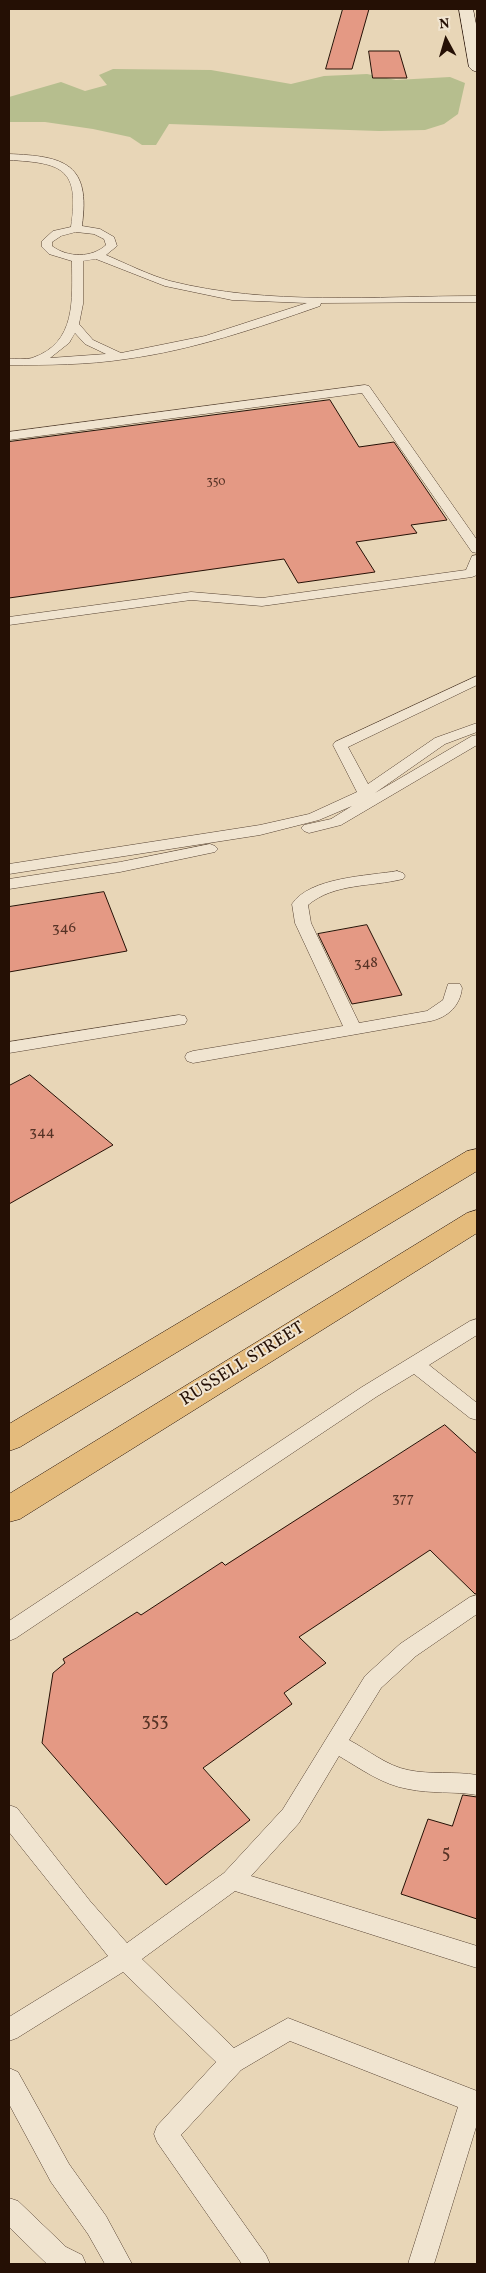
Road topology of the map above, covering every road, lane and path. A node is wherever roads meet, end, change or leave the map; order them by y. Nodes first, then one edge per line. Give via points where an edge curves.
1 (466, 9) edge
2 (477, 67) edge
3 (9, 157) edge
4 (76, 229) junction
5 (96, 255) junction
6 (78, 258) junction
7 (477, 299) edge
8 (328, 300) junction
9 (75, 326) junction
10 (119, 356) junction
11 (9, 362) edge
12 (31, 362) junction
13 (9, 436) edge
14 (477, 548) edge
15 (477, 558) edge
16 (475, 577) edge
17 (9, 621) edge
18 (477, 680) edge
19 (477, 727) edge
20 (477, 739) edge
21 (365, 793) junction
22 (9, 869) edge
23 (397, 876) dead end
24 (9, 884) edge
25 (454, 988) dead end
26 (179, 1020) dead end
27 (353, 1029) junction
28 (9, 1048) edge
29 (193, 1057) dead end
30 (477, 1158) edge
31 (477, 1220) edge
32 (477, 1326) edge
33 (415, 1364) junction
34 (477, 1413) edge
35 (9, 1439) edge
36 (9, 1510) edge
37 (477, 1602) edge
38 (9, 1632) edge
39 (336, 1743) junction
40 (477, 1784) edge
41 (9, 1815) edge
42 (232, 1880) junction
43 (126, 1958) junction
44 (477, 1958) edge
45 (9, 2030) edge
46 (232, 2062) junction
47 (9, 2080) edge
48 (475, 2101) edge
49 (9, 2210) edge
50 (72, 2264) edge
51 (119, 2264) edge
52 (257, 2264) edge
53 (421, 2264) edge

1 - 2 main road
3 - 4 lane via 41,160 70,172 77,184 79,211
4 - 5 lane via 101,232 112,240 110,248
4 - 6 lane via 52,236 46,244 53,253
5 - 6 lane
5 - 8 lane via 150,278 192,290 251,298
6 - 9 lane
7 - 8 lane
8 - 10 lane via 192,343
9 - 10 lane via 89,342
9 - 12 lane via 58,348
10 - 12 lane
11 - 12 lane
13 - 14 lane via 365,389
15 - 16 lane
16 - 17 lane via 262,602 191,596
18 - 21 lane via 340,745
19 - 21 lane via 440,741
20 - 24 lane via 336,822 120,867
21 - 22 lane via 314,817 260,830
23 - 27 lane via 320,890 307,896 300,904 303,923
25 - 27 lane via 453,999 445,1009 431,1016
26 - 28 lane
27 - 29 lane
30 - 35 highway
31 - 36 highway, RUSSELL STREET
32 - 33 lane
33 - 34 lane
33 - 38 lane
37 - 39 lane via 408,1650 373,1682
39 - 40 lane via 397,1777
39 - 42 lane via 292,1816
41 - 43 lane
42 - 43 lane
42 - 44 lane
43 - 45 lane
43 - 46 lane
46 - 48 lane via 288,2029
46 - 52 lane via 166,2134
47 - 51 lane via 60,2173 97,2225
48 - 53 lane
49 - 50 lane via 57,2256

